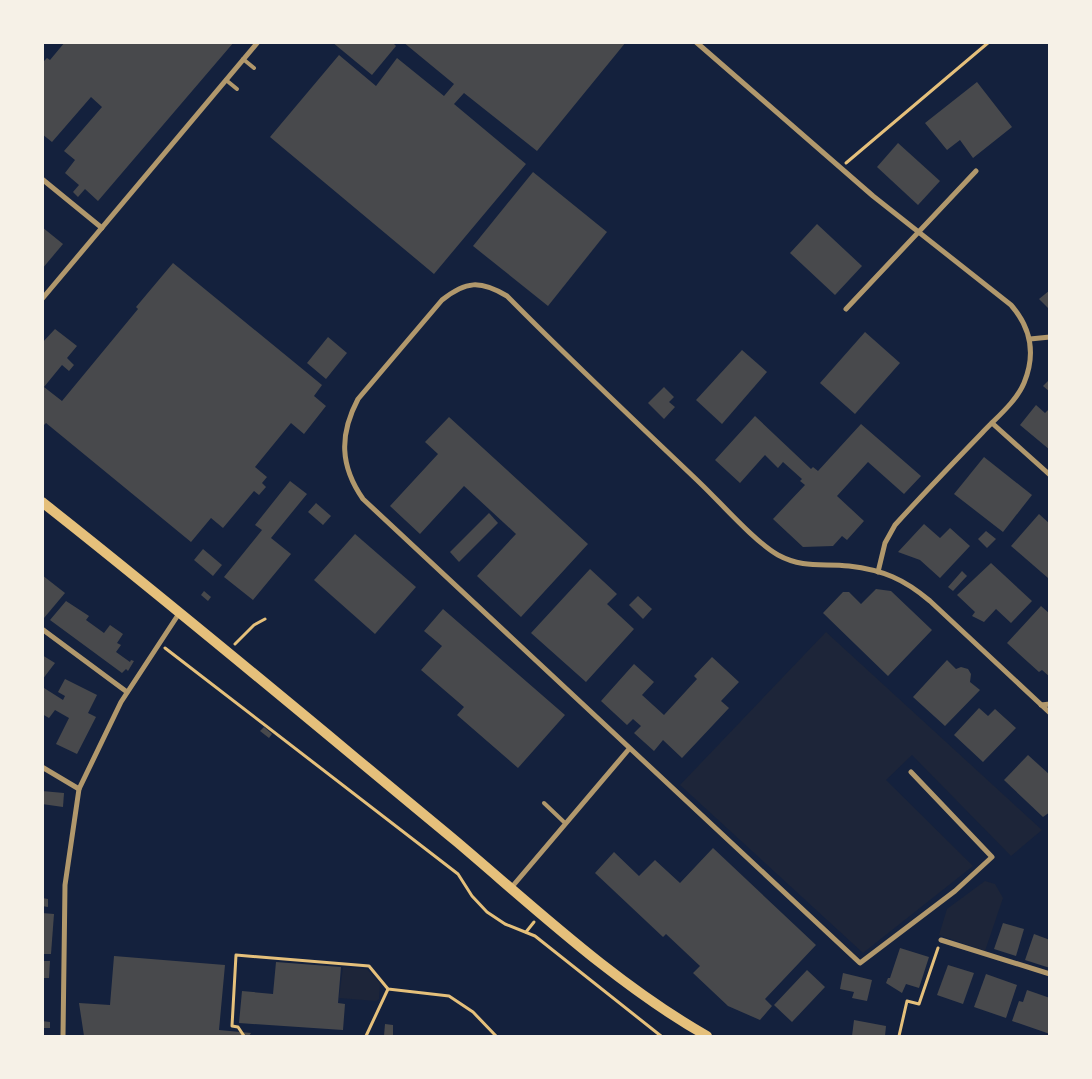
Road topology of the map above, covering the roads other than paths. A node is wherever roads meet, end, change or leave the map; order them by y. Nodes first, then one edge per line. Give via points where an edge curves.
1 (258, 42) edge
2 (696, 42) edge
3 (243, 59) junction
4 (254, 68) dead end
5 (226, 80) junction
6 (237, 89) dead end
7 (976, 172) dead end
8 (42, 178) edge
9 (102, 228) junction
10 (919, 232) junction
11 (42, 299) edge
12 (846, 309) dead end
13 (1050, 337) edge
14 (1030, 339) junction
15 (992, 423) junction
16 (1050, 475) edge
17 (42, 502) edge
18 (878, 572) junction
19 (180, 611) junction
20 (42, 629) edge
21 (127, 692) junction
22 (1050, 704) edge
23 (1041, 705) junction
24 (1050, 713) edge
25 (629, 749) junction
26 (42, 767) edge
27 (911, 772) dead end
28 (79, 789) junction
29 (544, 803) dead end
30 (566, 823) junction
31 (511, 888) junction
32 (941, 940) road end
33 (1050, 974) edge
34 (63, 1036) edge
35 (707, 1036) edge

1 - 3 street
2 - 10 street via 840,168
3 - 4 lane
3 - 5 street
5 - 6 lane
5 - 9 street
7 - 10 street
8 - 9 street
9 - 11 street
10 - 12 street
10 - 14 street via 1011,305 1026,325
13 - 14 street
14 - 15 street via 1028,370 1023,384
15 - 16 street
15 - 18 street via 895,525 885,543
17 - 19 main road
18 - 23 street via 896,576 930,601
18 - 25 street via 799,563 778,554 507,296 480,284 455,290 442,300 358,400 347,430 346,467 353,485 376,512
19 - 21 street
19 - 31 main road
20 - 21 street
21 - 28 street
22 - 23 street
23 - 24 street
25 - 27 street via 860,963 955,891 992,857
25 - 30 street
26 - 28 street
28 - 34 street via 65,885
29 - 30 lane
30 - 31 street
31 - 35 main road via 639,991
32 - 33 street

